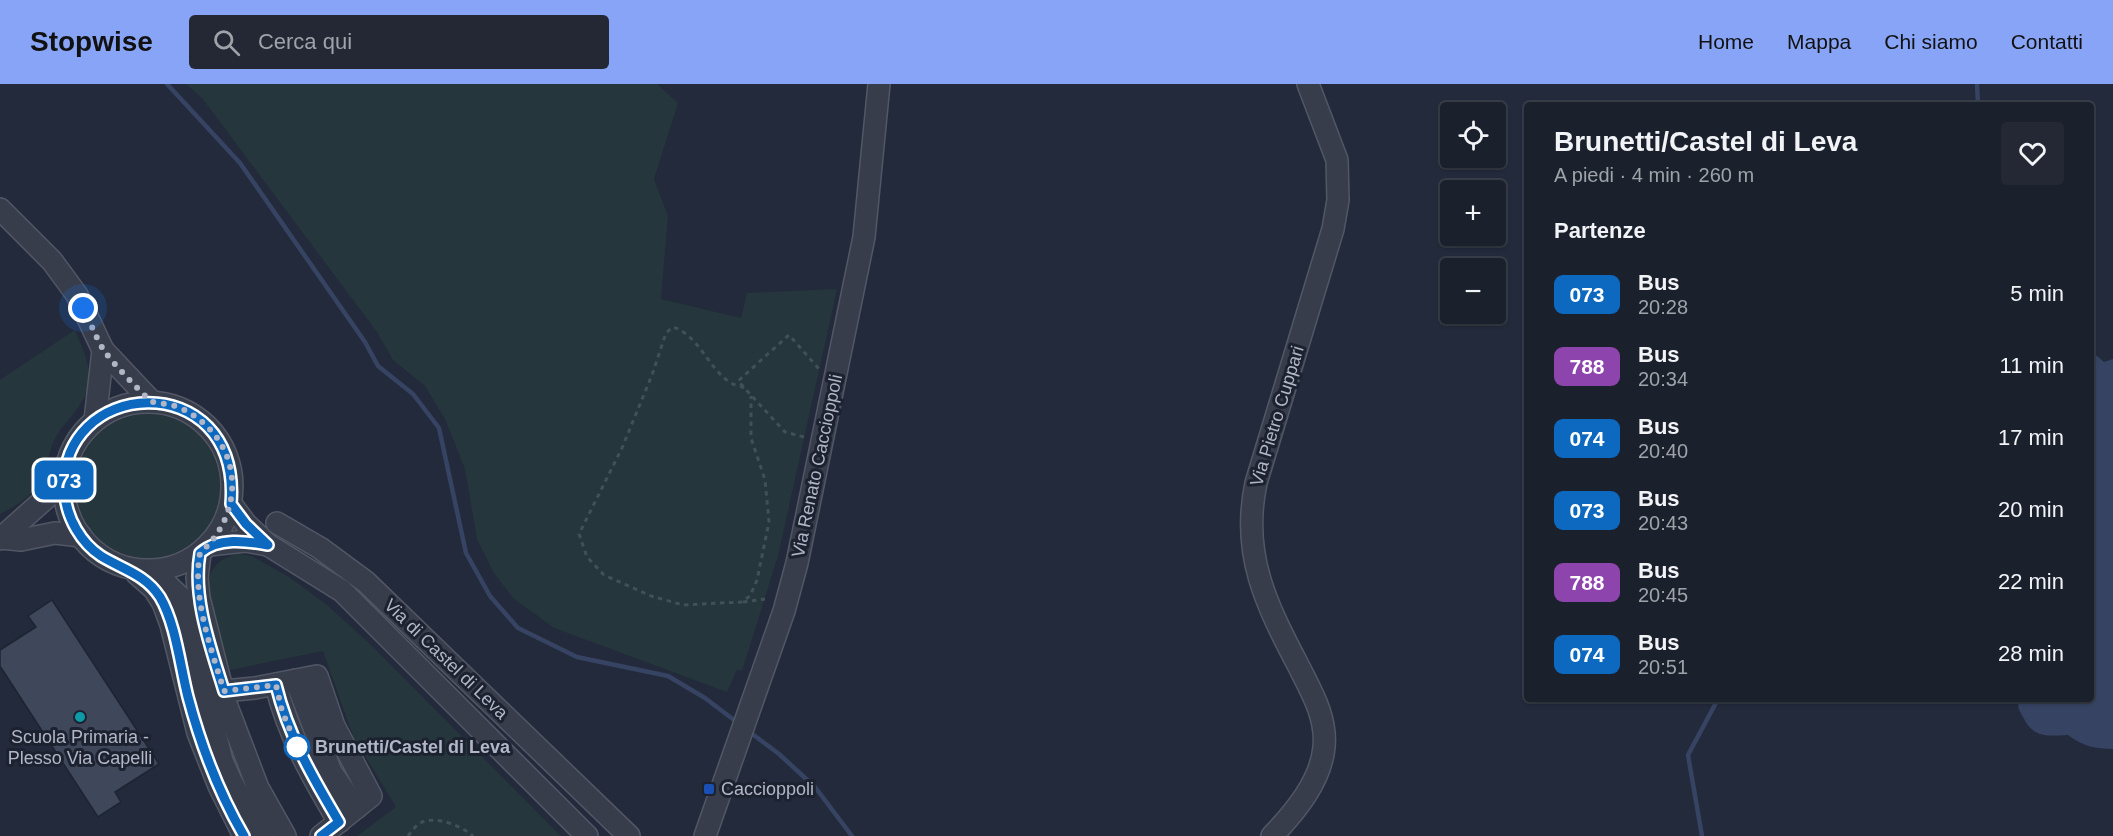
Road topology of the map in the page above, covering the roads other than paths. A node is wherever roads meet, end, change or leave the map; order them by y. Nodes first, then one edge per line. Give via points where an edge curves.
1 (879, 84) edge
2 (1308, 84) edge
3 (0, 209) edge
4 (104, 351) junction
5 (152, 402) junction
6 (95, 420) junction
7 (64, 482) junction
8 (231, 504) junction
9 (277, 523) dead end
10 (81, 536) junction
11 (1, 539) edge
12 (268, 545) junction
13 (204, 549) junction
14 (144, 571) junction
15 (276, 685) junction
16 (224, 691) junction
17 (228, 712) junction
18 (250, 813) junction
19 (339, 822) junction
20 (244, 836) edge
21 (262, 836) edge
22 (285, 836) edge
23 (321, 836) edge
24 (587, 836) edge
25 (630, 836) edge
26 (705, 836) edge
27 (1272, 836) edge

1 - 26 street, Via Renato Caccioppoli via 864,237 791,589
2 - 27 street, Via Pietro Cuppari via 1337,160 1338,200 1333,229 1256,483 1251,539 1270,610 1317,703 1324,747 1312,784
3 - 4 street via 52,261 77,295
4 - 5 street
4 - 6 street
5 - 6 street via 132,403
5 - 8 street via 172,405 208,427 229,463
6 - 7 street via 73,448
7 - 10 street via 68,513
7 - 11 street
8 - 12 street, Via di Castel di Leva
8 - 13 street via 225,522
9 - 25 street, Via di Castel di Leva via 366,582
10 - 11 street via 55,533 21,540
10 - 14 street via 99,555
12 - 13 street, Via di Castel di Leva via 245,541
12 - 24 street, Via di Castel di Leva via 342,591
13 - 14 street via 170,568
13 - 16 street via 197,578 199,598
14 - 18 street via 181,598 222,761
14 - 20 street via 171,625 204,749
15 - 16 street
15 - 19 street via 295,742
15 - 19 street via 317,676 334,726 371,796
16 - 17 street
17 - 18 street via 229,751
17 - 22 street via 258,788
18 - 21 street
19 - 23 street

